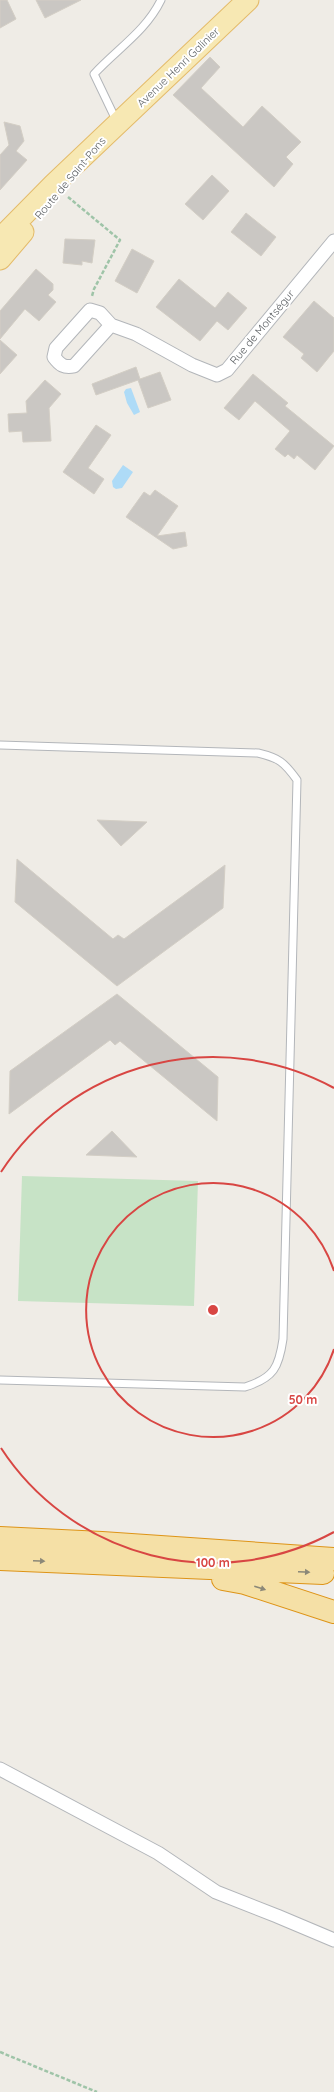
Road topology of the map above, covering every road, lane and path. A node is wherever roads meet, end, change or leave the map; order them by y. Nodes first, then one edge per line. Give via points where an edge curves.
1 (162, 0) edge
2 (248, 0) edge
3 (113, 129) junction
4 (60, 190) junction
5 (0, 240) edge
6 (334, 241) edge
7 (0, 259) edge
8 (90, 310) junction
9 (111, 325) junction
10 (0, 745) edge
11 (0, 1380) edge
12 (0, 1538) edge
13 (102, 1543) junction
14 (334, 1544) edge
15 (0, 1559) edge
16 (334, 1559) edge
17 (139, 1565) junction
18 (334, 1573) edge
19 (334, 1612) edge
20 (0, 1769) edge
21 (334, 1940) edge
22 (0, 2052) edge
23 (97, 2092) edge

1 - 3 lane via 141,30 94,74
2 - 3 main road, Avenue Henri Galinier
3 - 4 main road, Route de Saint-Pons
3 - 5 main road, Route de Saint-Pons
4 - 7 main road, Route de Saint-Pons
4 - 8 path via 120,240 94,290
6 - 9 street, Rue de Montségur via 227,370 217,375 192,365 136,334
8 - 9 street, Rue de Montségur via 100,313
8 - 9 street via 56,348 54,357 60,364 66,367 74,366
10 - 11 lane via 258,753 274,757 285,764 297,780 283,1339 280,1360 260,1382 245,1387
12 - 13 highway
13 - 14 highway
13 - 16 highway
15 -> 17 highway
17 -> 18 highway
17 -> 19 highway via 245,1583
20 - 21 street via 158,1853 216,1892
22 - 23 path

